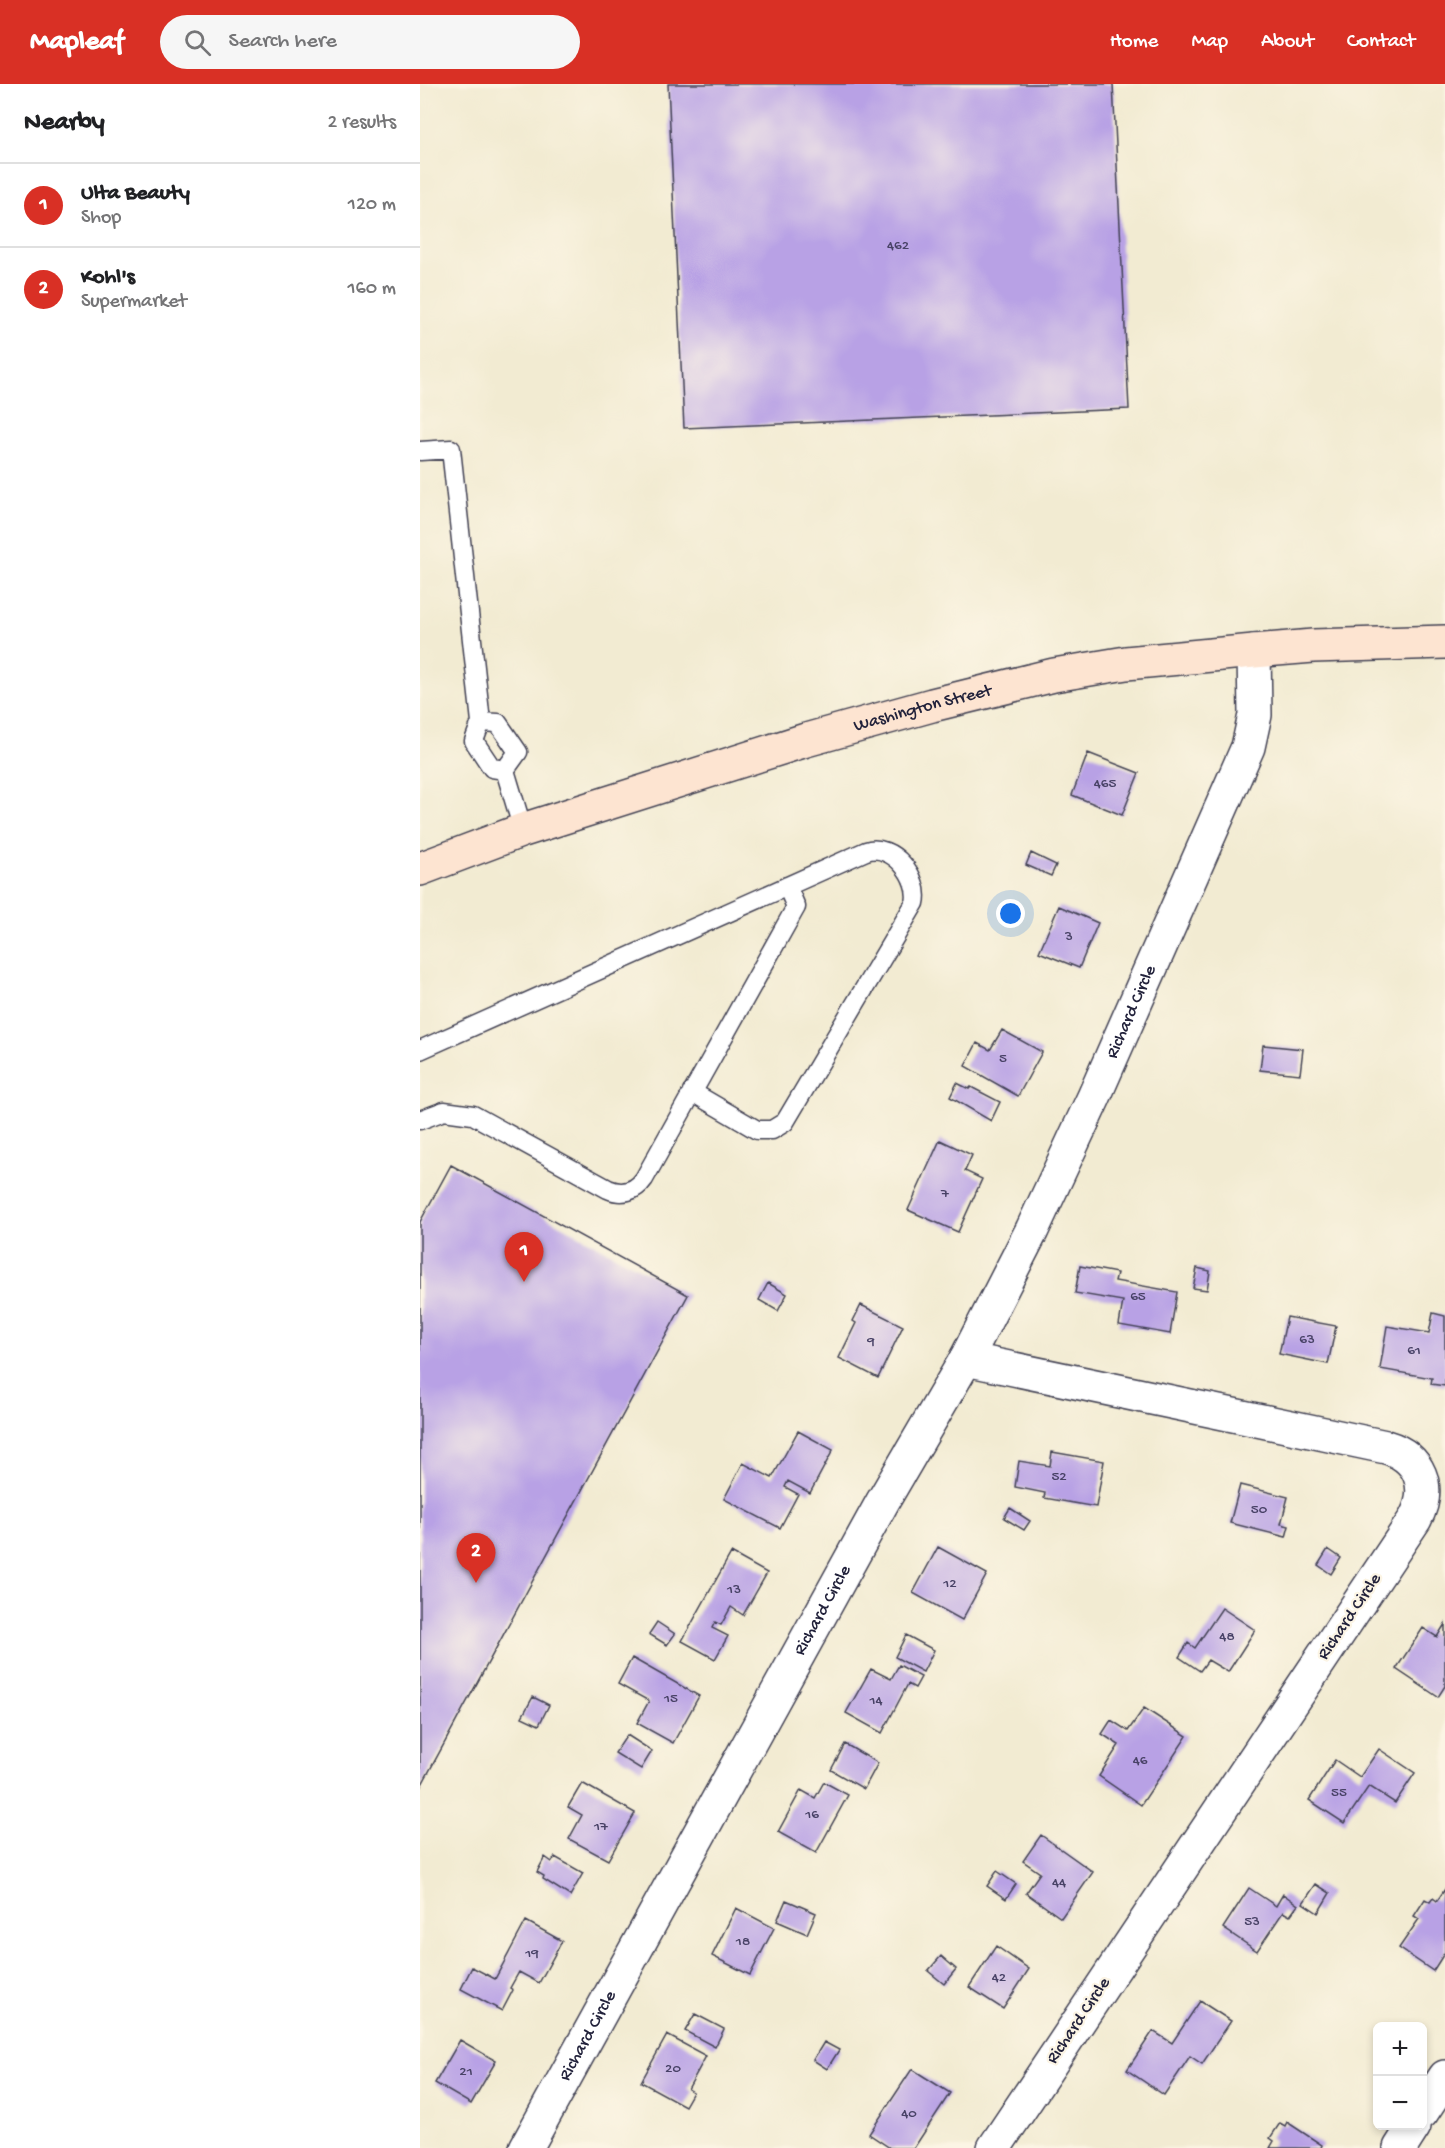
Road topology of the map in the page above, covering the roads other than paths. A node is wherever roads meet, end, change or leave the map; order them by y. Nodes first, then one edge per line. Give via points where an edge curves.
1 (420, 451) edge
2 (1445, 642) edge
3 (1254, 651) junction
4 (481, 722) junction
5 (505, 770) junction
6 (523, 830) junction
7 (420, 869) edge
8 (787, 886) junction
9 (420, 1050) edge
10 (692, 1092) junction
11 (420, 1120) edge
12 (966, 1359) junction
13 (1445, 2077) edge
14 (1427, 2104) edge
15 (1411, 2130) edge
16 (526, 2148) edge
17 (994, 2148) edge
18 (1400, 2148) edge

1 - 4 lane via 452,449
2 - 3 main road, Washington Street
3 - 6 main road, Washington Street via 1084,669 997,688 806,740
3 - 12 street, Richard Circle via 1255,715 1248,747 1056,1179
4 - 5 lane via 474,741 492,768
4 - 5 lane via 498,723 518,752
5 - 6 lane
6 - 7 main road, Washington Street
8 - 9 lane
8 - 10 lane via 796,907
8 - 10 lane via 866,851 880,849 896,858 914,881 917,894 913,907 781,1126 757,1130
10 - 11 lane via 641,1183 623,1192 609,1189 473,1115 444,1112
12 - 16 street, Richard Circle via 883,1501
12 - 17 street, Richard Circle via 1386,1447 1412,1462 1423,1490 1422,1505 1415,1519
13 - 14 street
15 - 18 street

